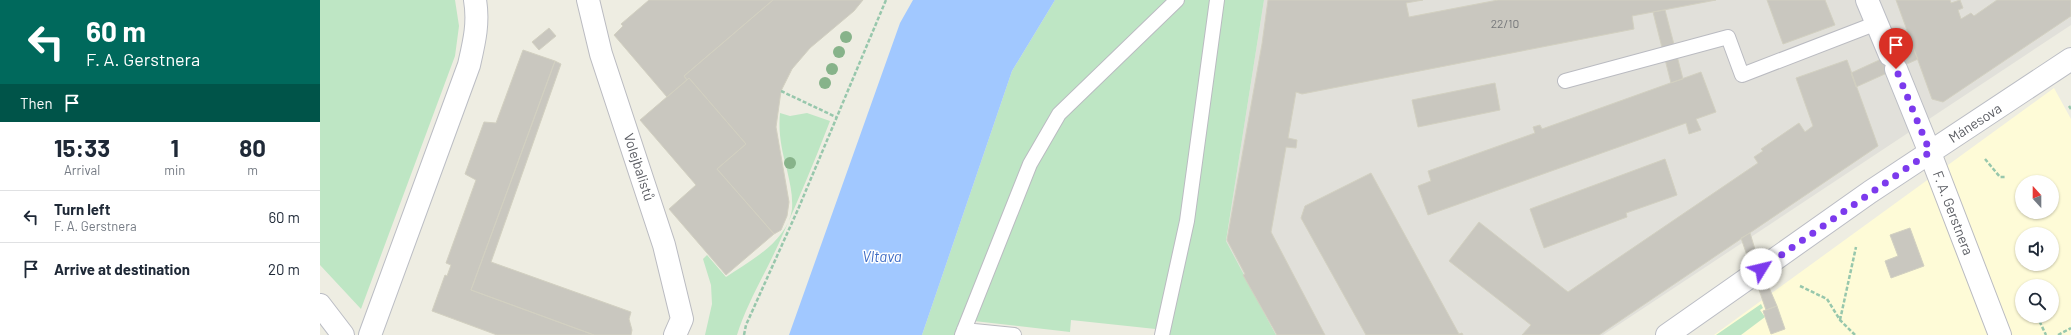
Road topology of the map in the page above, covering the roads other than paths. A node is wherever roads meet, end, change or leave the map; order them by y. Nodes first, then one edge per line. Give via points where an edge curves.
1 (475, 0) edge
2 (588, 0) edge
3 (1177, 0) edge
4 (1217, 0) edge
5 (1867, 0) edge
6 (1877, 23) junction
7 (2071, 59) edge
8 (1565, 81) dead end
9 (1930, 152) junction
10 (320, 305) edge
11 (963, 332) edge
12 (343, 335) edge
13 (370, 335) edge
14 (675, 335) edge
15 (1014, 335) edge
16 (1162, 335) edge
17 (1667, 335) edge
18 (2000, 335) edge

1 - 13 main road via 475,41 469,65
2 - 14 main road, Volejbalistů via 601,54 664,244 682,319
3 - 11 lane via 1059,114 1030,164
4 - 16 lane via 1187,221
5 - 6 main road, F. A. Gerstnera
6 - 8 lane via 1742,75 1728,37
6 - 9 main road, F. A. Gerstnera
7 - 9 main road, Mánesova
9 - 17 main road, Mánesova
9 - 18 main road, F. A. Gerstnera
10 - 12 main road
11 - 15 lane

